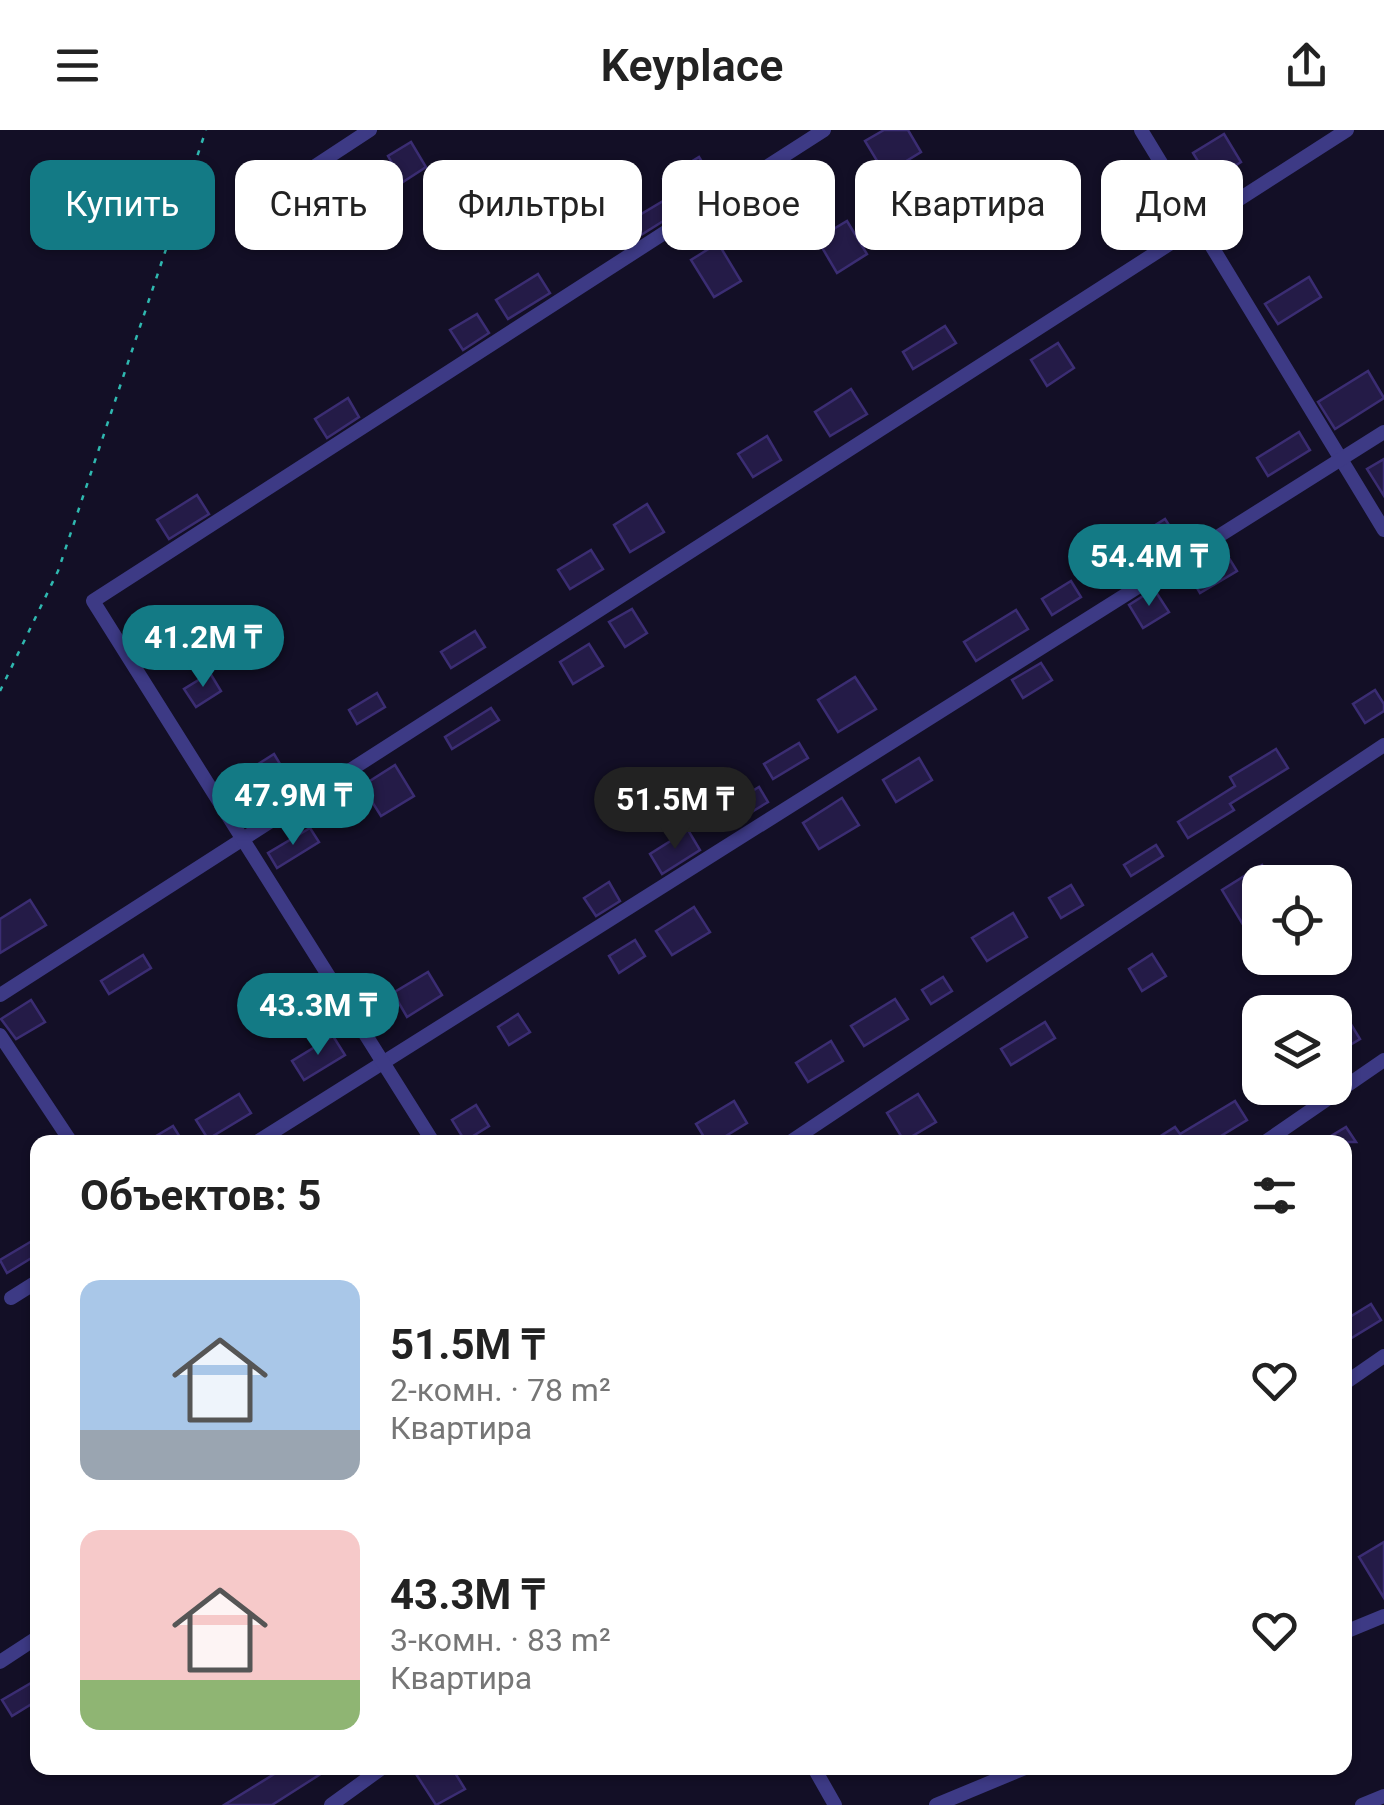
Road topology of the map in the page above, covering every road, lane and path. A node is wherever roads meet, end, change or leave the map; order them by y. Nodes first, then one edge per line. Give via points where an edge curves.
1 (206, 130) edge
2 (370, 130) edge
3 (824, 130) edge
4 (1141, 130) edge
5 (1348, 130) edge
6 (324, 160) edge
7 (1160, 160) edge
8 (1243, 197) edge
9 (1160, 250) edge
10 (1216, 250) edge
11 (1384, 432) edge
12 (1342, 460) junction
13 (1384, 530) edge
14 (0, 691) edge
15 (1384, 744) edge
16 (243, 840) junction
17 (0, 995) edge
18 (0, 1035) edge
19 (1384, 1060) edge
20 (384, 1063) junction
21 (66, 1135) edge
22 (268, 1135) edge
23 (429, 1135) edge
24 (800, 1135) edge
25 (1275, 1135) edge
26 (30, 1286) edge
27 (12, 1298) dead end
28 (1384, 1356) edge
29 (1352, 1378) edge
30 (1384, 1616) edge
31 (1352, 1629) edge
32 (30, 1642) edge
33 (0, 1662) edge
34 (372, 1775) edge
35 (818, 1775) edge
36 (1008, 1775) edge
37 (1384, 1796) edge
38 (330, 1805) edge
39 (835, 1805) edge
40 (936, 1805) edge
41 (1362, 1805) edge

1 - 14 path via 58,571
2 - 6 street
3 - 16 street via 93,602
4 - 7 street
5 - 8 street
9 - 16 street
10 - 12 street
11 - 12 street
12 - 13 street
12 - 20 street
15 - 24 street
16 - 17 street
16 - 20 street
18 - 21 street
19 - 25 street
20 - 22 street
20 - 23 street
26 - 27 street
28 - 29 street
30 - 31 street
32 - 33 street
34 - 38 street
35 - 39 street
36 - 40 street
37 - 41 street

